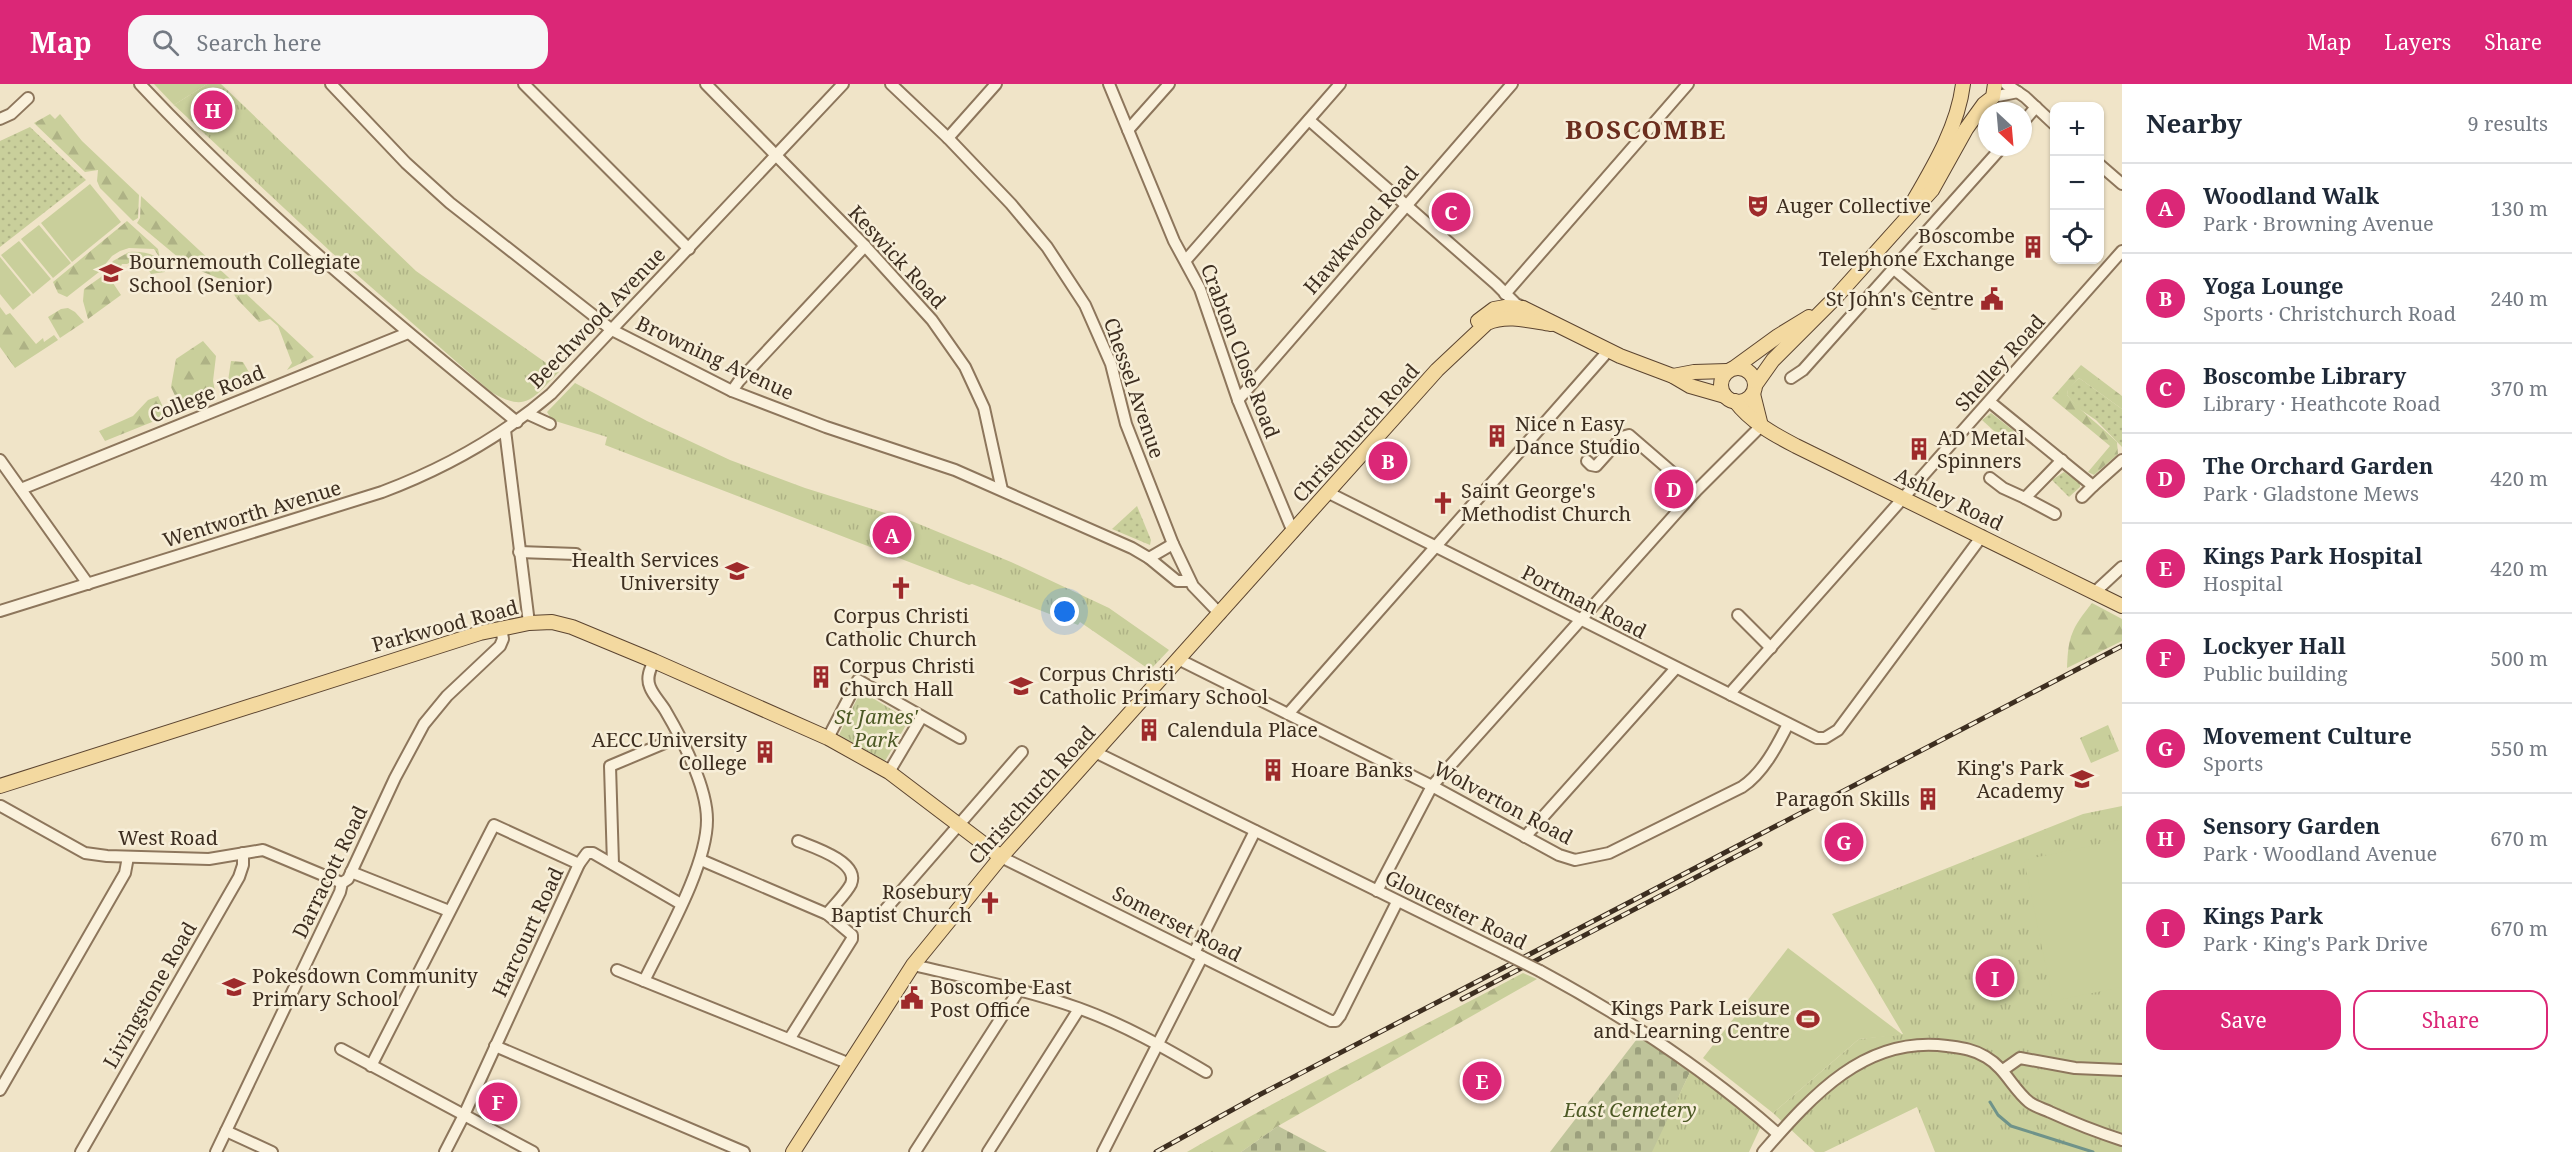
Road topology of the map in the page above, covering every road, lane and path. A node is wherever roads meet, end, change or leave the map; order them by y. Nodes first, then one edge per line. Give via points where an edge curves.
1 (140, 84) edge
2 (331, 84) edge
3 (524, 84) edge
4 (706, 84) edge
5 (843, 84) edge
6 (891, 84) edge
7 (996, 84) edge
8 (1109, 84) edge
9 (1169, 84) edge
10 (1340, 84) edge
11 (1512, 84) edge
12 (1688, 84) edge
13 (2006, 84) edge
14 (1963, 88) edge
15 (2018, 92) junction
16 (1991, 95) edge
17 (28, 98) dead end
18 (2036, 107) junction
19 (2032, 112) edge
20 (0, 119) edge
21 (1309, 120) junction
22 (2050, 120) edge
23 (1128, 130) junction
24 (948, 138) junction
25 (775, 155) junction
26 (1994, 156) edge
27 (2104, 168) edge
28 (2122, 184) edge
29 (1405, 206) junction
30 (1903, 220) junction
31 (865, 246) junction
32 (688, 249) junction
33 (2122, 251) edge
34 (1186, 260) junction
35 (1894, 269) junction
36 (1505, 294) junction
37 (1934, 303) dead end
38 (1829, 304) junction
39 (1523, 308) junction
40 (1498, 314) junction
41 (1551, 324) junction
42 (612, 330) junction
43 (408, 333) junction
44 (1610, 350) junction
45 (1731, 370) junction
46 (1673, 376) junction
47 (1791, 378) dead end
48 (1754, 389) junction
49 (732, 391) junction
50 (1730, 399) junction
51 (1238, 400) junction
52 (1990, 402) junction
53 (528, 414) junction
54 (517, 422) junction
55 (550, 424) dead end
56 (1761, 426) junction
57 (505, 430) junction
58 (0, 460) edge
59 (2062, 460) junction
60 (2122, 460) edge
61 (1587, 461) dead end
62 (1990, 478) dead end
63 (2093, 486) junction
64 (21, 489) junction
65 (1002, 490) junction
66 (1695, 492) junction
67 (1329, 493) junction
68 (2082, 496) dead end
69 (1904, 498) junction
70 (2025, 498) junction
71 (2055, 514) dead end
72 (1293, 532) junction
73 (1982, 536) junction
74 (1173, 544) junction
75 (1437, 547) junction
76 (519, 552) junction
77 (576, 554) dead end
78 (1149, 558) junction
79 (2122, 567) edge
80 (1190, 581) junction
81 (88, 584) junction
82 (2095, 592) junction
83 (2122, 606) edge
84 (0, 611) edge
85 (1220, 614) junction
86 (1738, 615) dead end
87 (1582, 620) junction
88 (529, 623) junction
89 (501, 628) junction
90 (1771, 648) junction
91 (654, 660) junction
92 (1180, 660) junction
93 (1676, 668) junction
94 (1731, 695) junction
95 (1288, 714) junction
96 (921, 718) junction
97 (1788, 724) junction
98 (679, 737) junction
99 (828, 738) junction
100 (960, 738) dead end
101 (1022, 752) dead end
102 (1096, 753) junction
103 (889, 772) junction
104 (0, 786) edge
105 (1432, 786) junction
106 (0, 806) edge
107 (960, 825) junction
108 (1255, 831) junction
109 (1525, 837) junction
110 (798, 841) dead end
111 (243, 854) junction
112 (128, 857) junction
113 (1001, 857) junction
114 (700, 860) junction
115 (579, 864) junction
116 (613, 864) junction
117 (351, 872) junction
118 (342, 883) junction
119 (1377, 891) junction
120 (1397, 902) junction
121 (681, 904) junction
122 (449, 911) junction
123 (884, 911) dead end
124 (827, 914) junction
125 (1198, 955) junction
126 (913, 965) junction
127 (617, 970) dead end
128 (644, 981) junction
129 (1019, 990) junction
130 (1079, 1009) junction
131 (790, 1038) junction
132 (1158, 1044) junction
133 (495, 1046) junction
134 (341, 1049) dead end
135 (850, 1064) junction
136 (371, 1066) junction
137 (2003, 1070) junction
138 (2122, 1070) edge
139 (1206, 1072) dead end
140 (0, 1090) edge
141 (464, 1115) junction
142 (226, 1131) junction
143 (1778, 1134) junction
144 (2122, 1140) edge
145 (81, 1152) edge
146 (216, 1152) edge
147 (272, 1152) edge
148 (445, 1152) edge
149 (533, 1152) edge
150 (744, 1152) edge
151 (793, 1152) edge
152 (915, 1152) edge
153 (988, 1152) edge
154 (1103, 1152) edge
155 (1763, 1152) edge

1 - 43 street via 276,216
2 - 42 street, Browning Avenue via 405,163 450,203
3 - 32 street
4 - 25 street, Keswick Road
5 - 25 street, Beechwood Avenue
6 - 24 street, Chessel Avenue
7 - 24 street
8 - 23 street, Crabton Close Road
9 - 23 street
10 - 21 street
11 - 29 street, Hawkwood Road
12 - 36 street
13 - 15 street
14 - 16 main road via 1973,104
14 - 30 main road via 1948,135
15 - 16 street
15 - 18 street
16 - 30 main road via 1966,129 1932,190
17 - 20 street
18 - 19 street
18 - 22 street
21 - 29 street
21 - 34 street
23 - 34 street, Crabton Close Road via 1174,241
24 - 74 street, Chessel Avenue via 1047,246 1085,304 1111,364 1125,424
25 - 31 street, Keswick Road
25 - 32 street, Beechwood Avenue
26 - 35 street
27 - 28 street
29 - 36 street
29 - 51 street, Hawkwood Road
30 - 38 main road
31 - 49 street
31 - 65 street, Keswick Road via 932,320 965,367 984,408
32 - 42 street, Beechwood Avenue
33 - 52 street, Shelley Road
34 - 51 street, Crabton Close Road via 1200,289
35 - 37 street
35 - 47 street via 1803,370
36 - 39 street
38 - 45 main road
38 - 48 main road via 1773,360
39 - 40 main road via 1505,307
39 - 41 main road, Ashley Road
40 - 41 main road, Ashley Road
40 - 67 main road, Christchurch Road via 1473,326 1452,355
41 - 44 main road, Ashley Road
42 - 49 street, Browning Avenue
42 - 53 street, Beechwood Avenue
43 - 54 street
43 - 64 street, College Road
44 - 46 main road, Ashley Road
44 - 75 street
45 - 46 main road, Ashley Road
45 - 48 main road via 1749,371
45 - 50 main road via 1722,380
46 - 50 main road, Ashley Road
48 - 50 main road via 1745,400
48 - 56 main road
49 - 65 street, Browning Avenue
50 - 56 main road, Ashley Road
51 - 72 street, Crabton Close Road
52 - 59 street
52 - 69 street, Shelley Road
53 - 54 street, Beechwood Avenue
53 - 55 street
54 - 57 street, Beechwood Avenue
56 - 66 street
56 - 69 main road, Ashley Road
57 - 76 street
57 - 81 street, Wentworth Avenue via 420,478
58 - 64 street
59 - 63 street
59 - 70 street
60 - 63 street
61 - 66 street via 1596,466 1622,437 1629,435
62 - 70 street
63 - 68 street
64 - 81 street
65 - 78 street, Browning Avenue
66 - 87 street
67 - 72 main road, Christchurch Road
67 - 75 street, Portman Road
69 - 73 main road, Ashley Road
69 - 90 street, Shelley Road
70 - 71 street
72 - 85 main road, Christchurch Road
73 - 82 main road, Ashley Road
73 - 97 street, Portman Road via 1838,730 1817,738
74 - 78 street
74 - 80 street, Chessel Avenue
75 - 87 street, Portman Road
75 - 95 street
76 - 77 street
76 - 88 street
78 - 80 street, Browning Avenue via 1177,581
79 - 82 street
80 - 85 street, Chessel Avenue
81 - 84 street, Wentworth Avenue
82 - 83 main road, Ashley Road
85 - 92 main road, Christchurch Road
86 - 90 street
87 - 93 street, Portman Road
87 - 105 street
88 - 89 main road, Parkwood Road
88 - 91 main road, Parkwood Road via 552,622 572,627
89 - 104 main road, Parkwood Road
89 - 117 street, Darracott Road via 500,646 447,696 424,724
90 - 94 street, Shelley Road
91 - 98 street via 648,675 649,686
91 - 99 main road, Parkwood Road
92 - 95 street, Wolverton Road
92 - 102 main road, Christchurch Road
93 - 94 street, Portman Road
93 - 109 street
94 - 97 street, Portman Road
95 - 105 street, Wolverton Road
96 - 99 street via 858,680
96 - 100 street
96 - 103 street
97 - 109 street, Wolverton Road via 1750,782 1609,853 1575,860
98 - 114 street via 705,801 706,827
98 - 116 street via 610,766
99 - 103 main road, Parkwood Road
101 - 107 street
102 - 108 street, Gloucester Road
102 - 113 main road, Christchurch Road
103 - 107 main road, Parkwood Road
105 - 109 street, Wolverton Road
105 - 119 street
106 - 112 street, West Road via 85,853
107 - 113 main road, Parkwood Road
107 - 123 street
108 - 119 street, Gloucester Road
108 - 125 street
110 - 124 street via 847,865 851,874 851,884
111 - 112 street, West Road via 209,859
111 - 118 street, West Road via 263,850
111 - 145 street, Livingstone Road via 239,877
112 - 140 street via 125,873
113 - 125 street, Somerset Road
113 - 126 main road, Christchurch Road
114 - 121 street
114 - 124 street
115 - 116 street, Harcourt Road via 587,852
115 - 122 street via 494,825
115 - 133 street, Harcourt Road
116 - 121 street
117 - 118 street, Darracott Road
117 - 122 street
118 - 142 street, Darracott Road
119 - 120 street, Gloucester Road
120 - 125 street, Somerset Road via 1336,1021
120 - 143 street, Gloucester Road, bridge via 1581,993 1734,1095
121 - 128 street
122 - 136 street
124 - 131 street via 850,932 852,939
125 - 132 street
126 - 129 street
126 - 135 main road, Christchurch Road
127 - 128 street
128 - 131 street
129 - 130 street
129 - 152 street
130 - 132 street
130 - 153 street
131 - 135 street
132 - 139 street
132 - 154 street
133 - 141 street, Harcourt Road
133 - 150 street
134 - 136 street
135 - 151 main road, Christchurch Road
136 - 141 street
137 - 138 street via 2020,1058 2075,1068
137 - 143 street via 1973,1050 1931,1044 1897,1047 1848,1069 1822,1089
137 - 144 street via 2030,1103 2084,1128
141 - 148 street, Harcourt Road
141 - 149 street
142 - 146 street, Darracott Road
142 - 147 street
143 - 155 street

